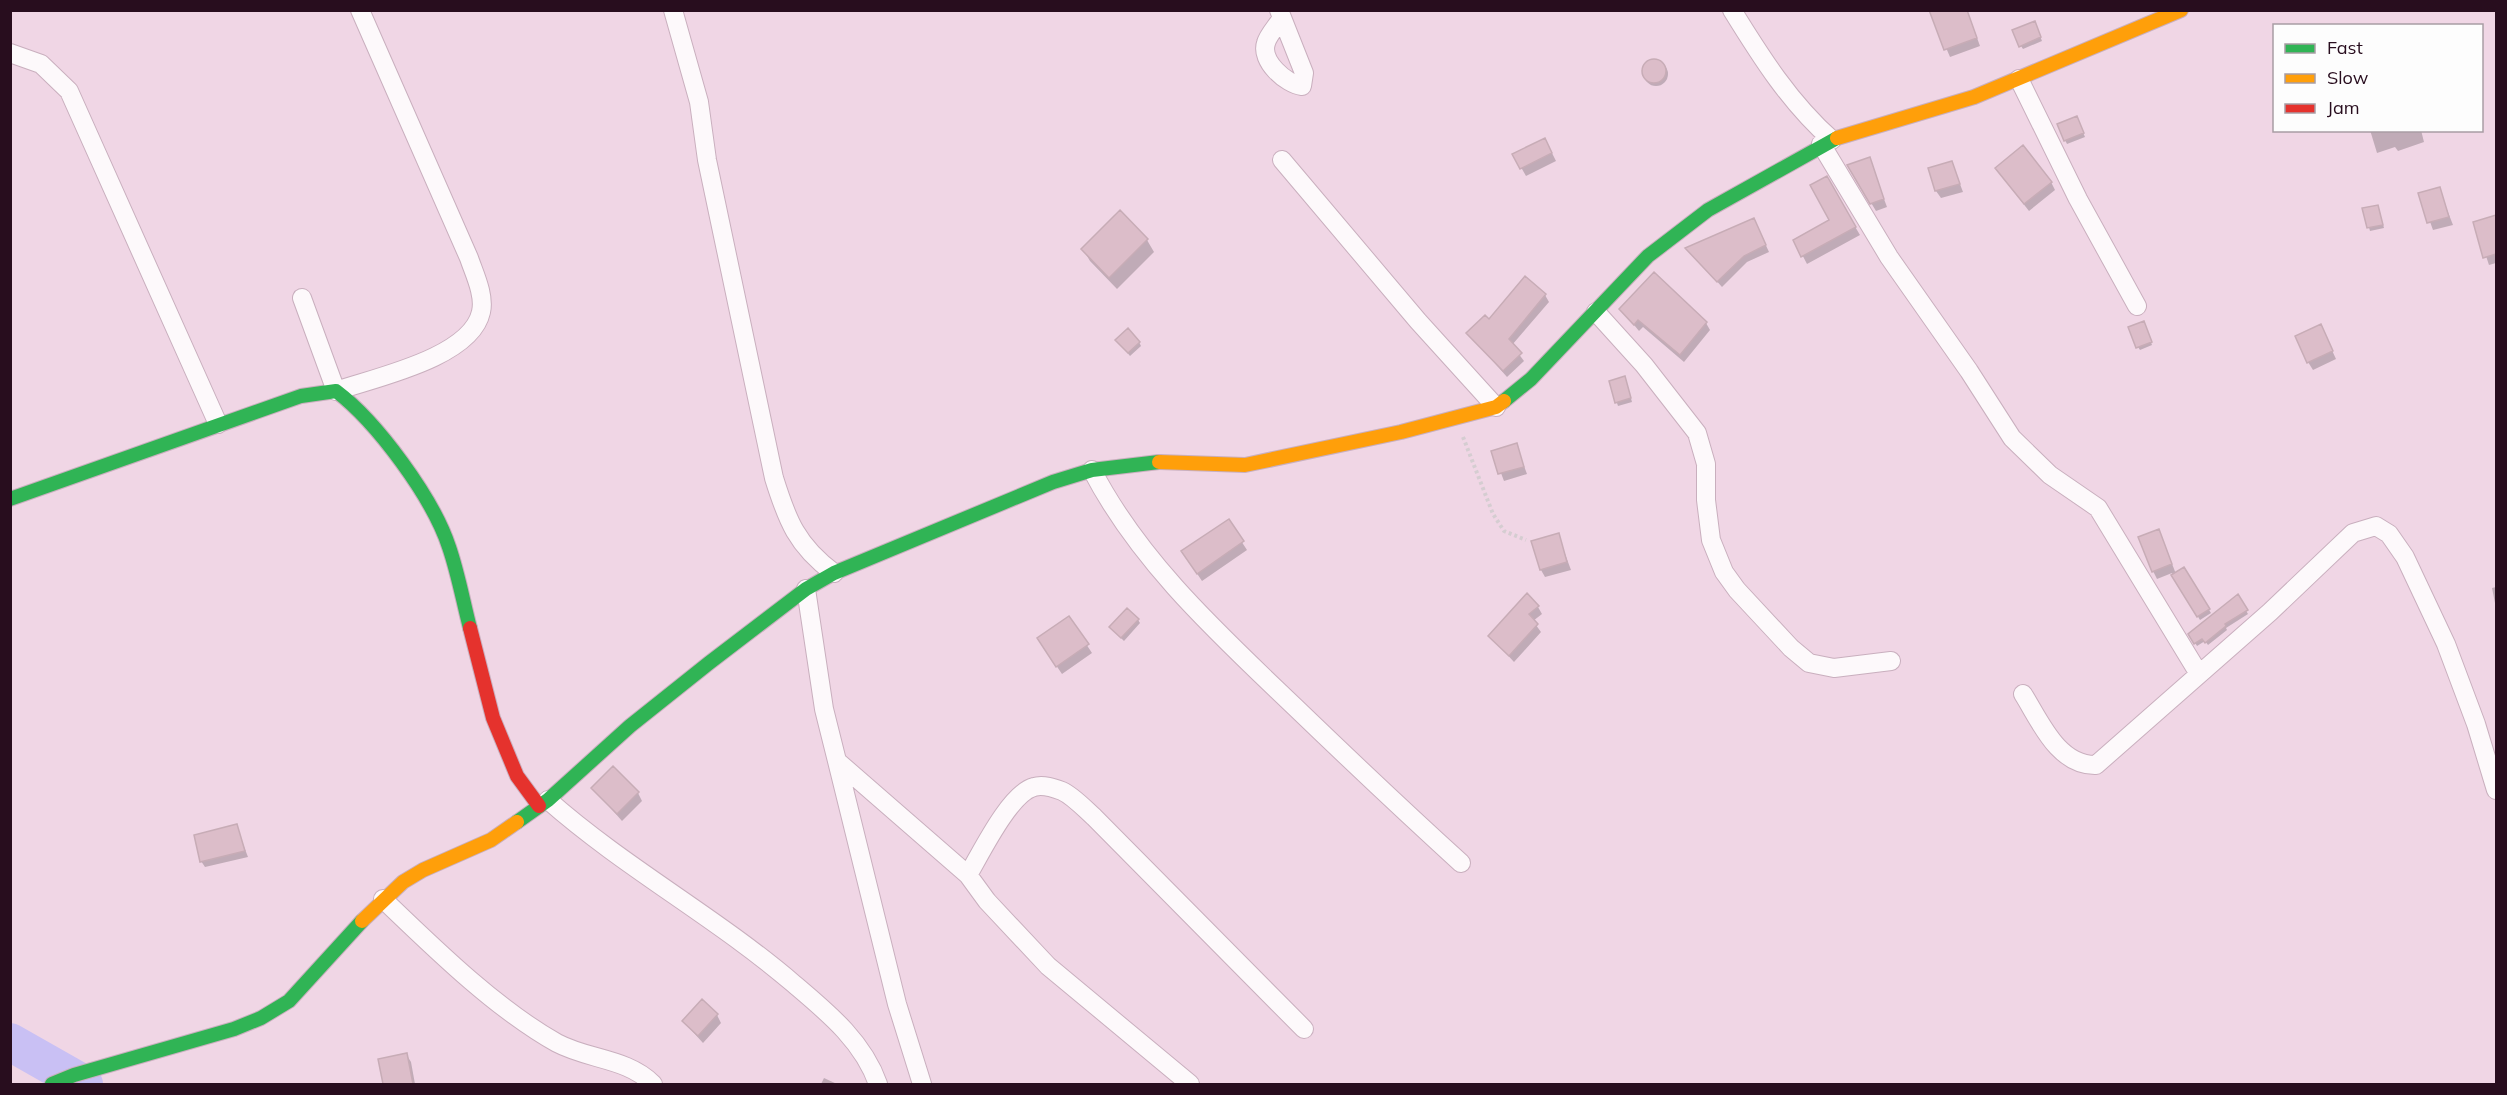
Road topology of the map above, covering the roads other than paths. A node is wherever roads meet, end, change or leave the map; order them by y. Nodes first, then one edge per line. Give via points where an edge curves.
1 (360, 10) edge
2 (673, 10) edge
3 (1732, 10) edge
4 (2181, 10) edge
5 (10, 53) edge
6 (2019, 79) junction
7 (1827, 142) junction
8 (1282, 159) dead end
9 (302, 298) dead end
10 (2137, 306) dead end
11 (1596, 312) junction
12 (336, 391) junction
13 (1496, 407) junction
14 (218, 424) junction
15 (1092, 470) junction
16 (10, 499) edge
17 (834, 573) junction
18 (806, 589) junction
19 (1891, 661) dead end
20 (2199, 674) junction
21 (2023, 694) dead end
22 (837, 761) junction
23 (2496, 790) edge
24 (544, 803) junction
25 (1461, 863) dead end
26 (968, 874) junction
27 (383, 899) junction
28 (1304, 1029) dead end
29 (52, 1084) edge
30 (653, 1084) edge
31 (878, 1084) edge
32 (922, 1084) edge
33 (1190, 1084) edge

1 - 12 street via 469,258 481,311 469,331 441,354 401,372
2 - 17 street via 699,102 707,160 774,477 800,543
3 - 7 street via 1783,88
4 - 6 street via 2077,51
5 - 14 street via 41,64 69,91
6 - 7 street
6 - 10 street
7 - 11 street via 1686,226 1648,256
7 - 20 street via 1889,257 2012,438 2050,475 2098,508
8 - 13 street
9 - 12 street
11 - 13 street via 1532,379
11 - 19 street via 1697,433 1706,464 1711,540 1724,572 1737,590 1809,663 1834,668
12 - 14 street via 301,396
12 - 24 street via 352,403 390,448 431,507 449,546 493,718 517,776
13 - 15 street via 1245,465 1153,462
14 - 16 street
15 - 17 street via 1053,482
15 - 25 street via 1112,508 1138,544 1218,631 1364,775
17 - 18 street
18 - 22 street via 824,709
18 - 24 street via 630,726
20 - 21 street via 2096,765 2084,765 2058,749
20 - 23 street via 2353,533 2368,527 2383,528 2405,557 2446,644
22 - 26 street
22 - 32 street via 897,1004
24 - 27 street via 491,840 423,870
24 - 31 street via 740,939 830,1014 864,1054
26 - 28 street via 1023,793 1035,787 1064,792 1094,817
26 - 33 street via 987,901 1048,966
27 - 29 street via 289,1001 261,1018
27 - 30 street via 452,963 535,1029 559,1044 636,1070

